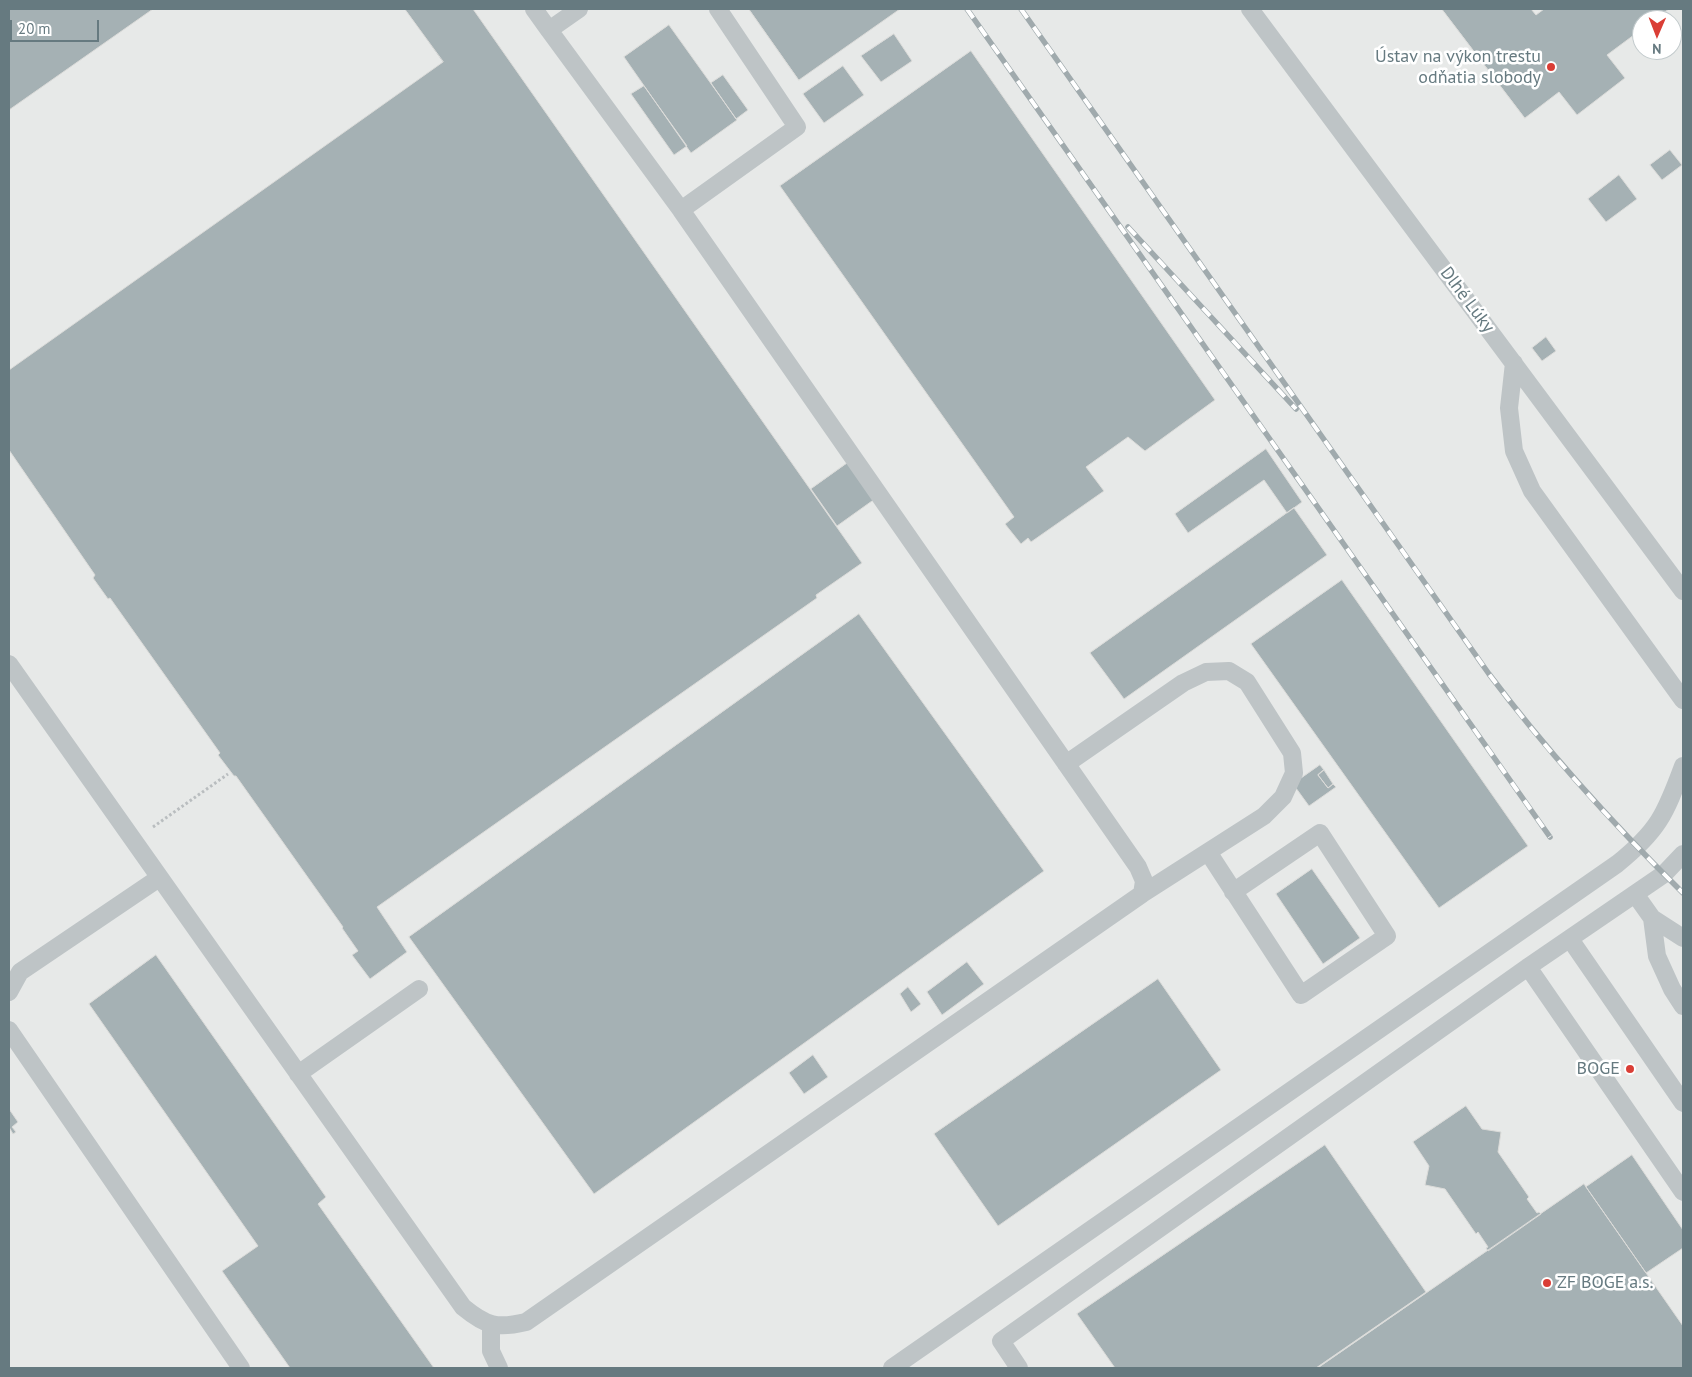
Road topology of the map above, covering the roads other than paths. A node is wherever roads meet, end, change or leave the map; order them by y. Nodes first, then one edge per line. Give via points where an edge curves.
1 (534, 9) edge
2 (579, 9) edge
3 (718, 9) edge
4 (1250, 9) edge
5 (549, 30) junction
6 (681, 210) junction
7 (1514, 363) junction
8 (1683, 591) edge
9 (9, 664) edge
10 (1683, 700) edge
11 (1066, 764) junction
12 (1683, 766) edge
13 (1208, 852) junction
14 (1683, 854) edge
15 (159, 878) junction
16 (1233, 892) junction
17 (1142, 894) junction
18 (1635, 894) junction
19 (1652, 918) junction
20 (1683, 938) edge
21 (1570, 939) junction
22 (1528, 967) junction
23 (419, 989) dead end
24 (9, 992) edge
25 (1683, 1006) edge
26 (9, 1030) edge
27 (298, 1074) junction
28 (1683, 1103) edge
29 (1683, 1192) edge
30 (491, 1324) junction
31 (241, 1368) edge
32 (499, 1368) edge
33 (892, 1368) edge
34 (1019, 1368) edge

1 - 5 lane
2 - 5 lane
3 - 6 lane via 797,127
4 - 7 lane, Dlhé Lúky
5 - 6 lane
6 - 11 lane
7 - 8 lane, Dlhé Lúky
7 - 10 lane via 1509,408 1514,451 1532,491
9 - 15 lane
11 - 13 lane via 1183,683 1206,672 1229,670 1247,682 1292,753 1294,773 1283,797 1264,816
11 - 17 lane via 1138,867 1144,882
12 - 33 lane via 1666,812 1646,840 1617,864
13 - 16 lane
13 - 17 lane
14 - 18 lane via 1664,874
15 - 24 lane via 20,972
15 - 27 lane
16 - 16 lane via 1300,995 1387,936 1320,833
17 - 30 lane via 526,1322 504,1327
18 - 19 lane
18 - 21 lane
19 - 20 lane
19 - 25 lane via 1657,956
21 - 22 lane
21 - 28 lane
22 - 29 lane
22 - 34 lane via 1001,1341
23 - 27 lane
26 - 31 lane
27 - 30 lane via 463,1307 480,1322
30 - 32 lane via 491,1351

